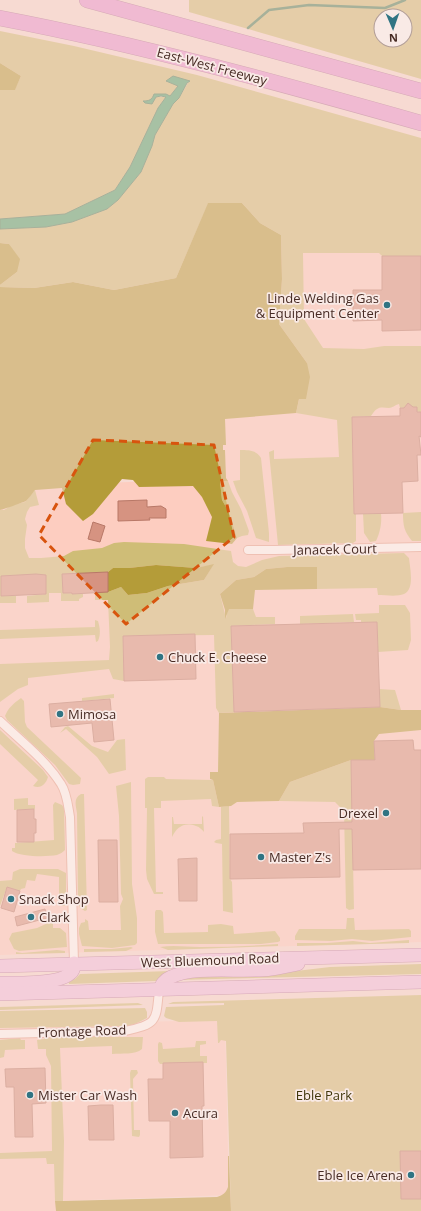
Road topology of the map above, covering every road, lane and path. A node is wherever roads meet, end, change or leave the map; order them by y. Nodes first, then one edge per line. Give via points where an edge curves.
1 (87, 0) edge
2 (0, 18) edge
3 (421, 91) edge
4 (421, 123) edge
5 (421, 547) edge
6 (248, 550) dead end
7 (0, 721) edge
8 (421, 955) edge
9 (329, 958) junction
10 (74, 964) junction
11 (0, 966) edge
12 (421, 982) edge
13 (0, 983) edge
14 (159, 990) junction
15 (0, 994) edge
16 (0, 1034) edge

1 - 3 highway
2 - 4 highway, East-West Freeway via 171,55
5 - 6 street, Janacek Court
7 - 10 street via 46,764 62,784 66,795 70,817
8 - 9 main road, West Bluemound Road
9 - 10 main road, West Bluemound Road
9 - 14 main road via 271,969 194,971 170,977 163,982
10 - 11 main road, West Bluemound Road
10 - 13 main road via 70,973 58,979
12 - 14 main road
14 - 15 main road
14 - 16 street, Frontage Road via 155,1019 139,1028 125,1031

